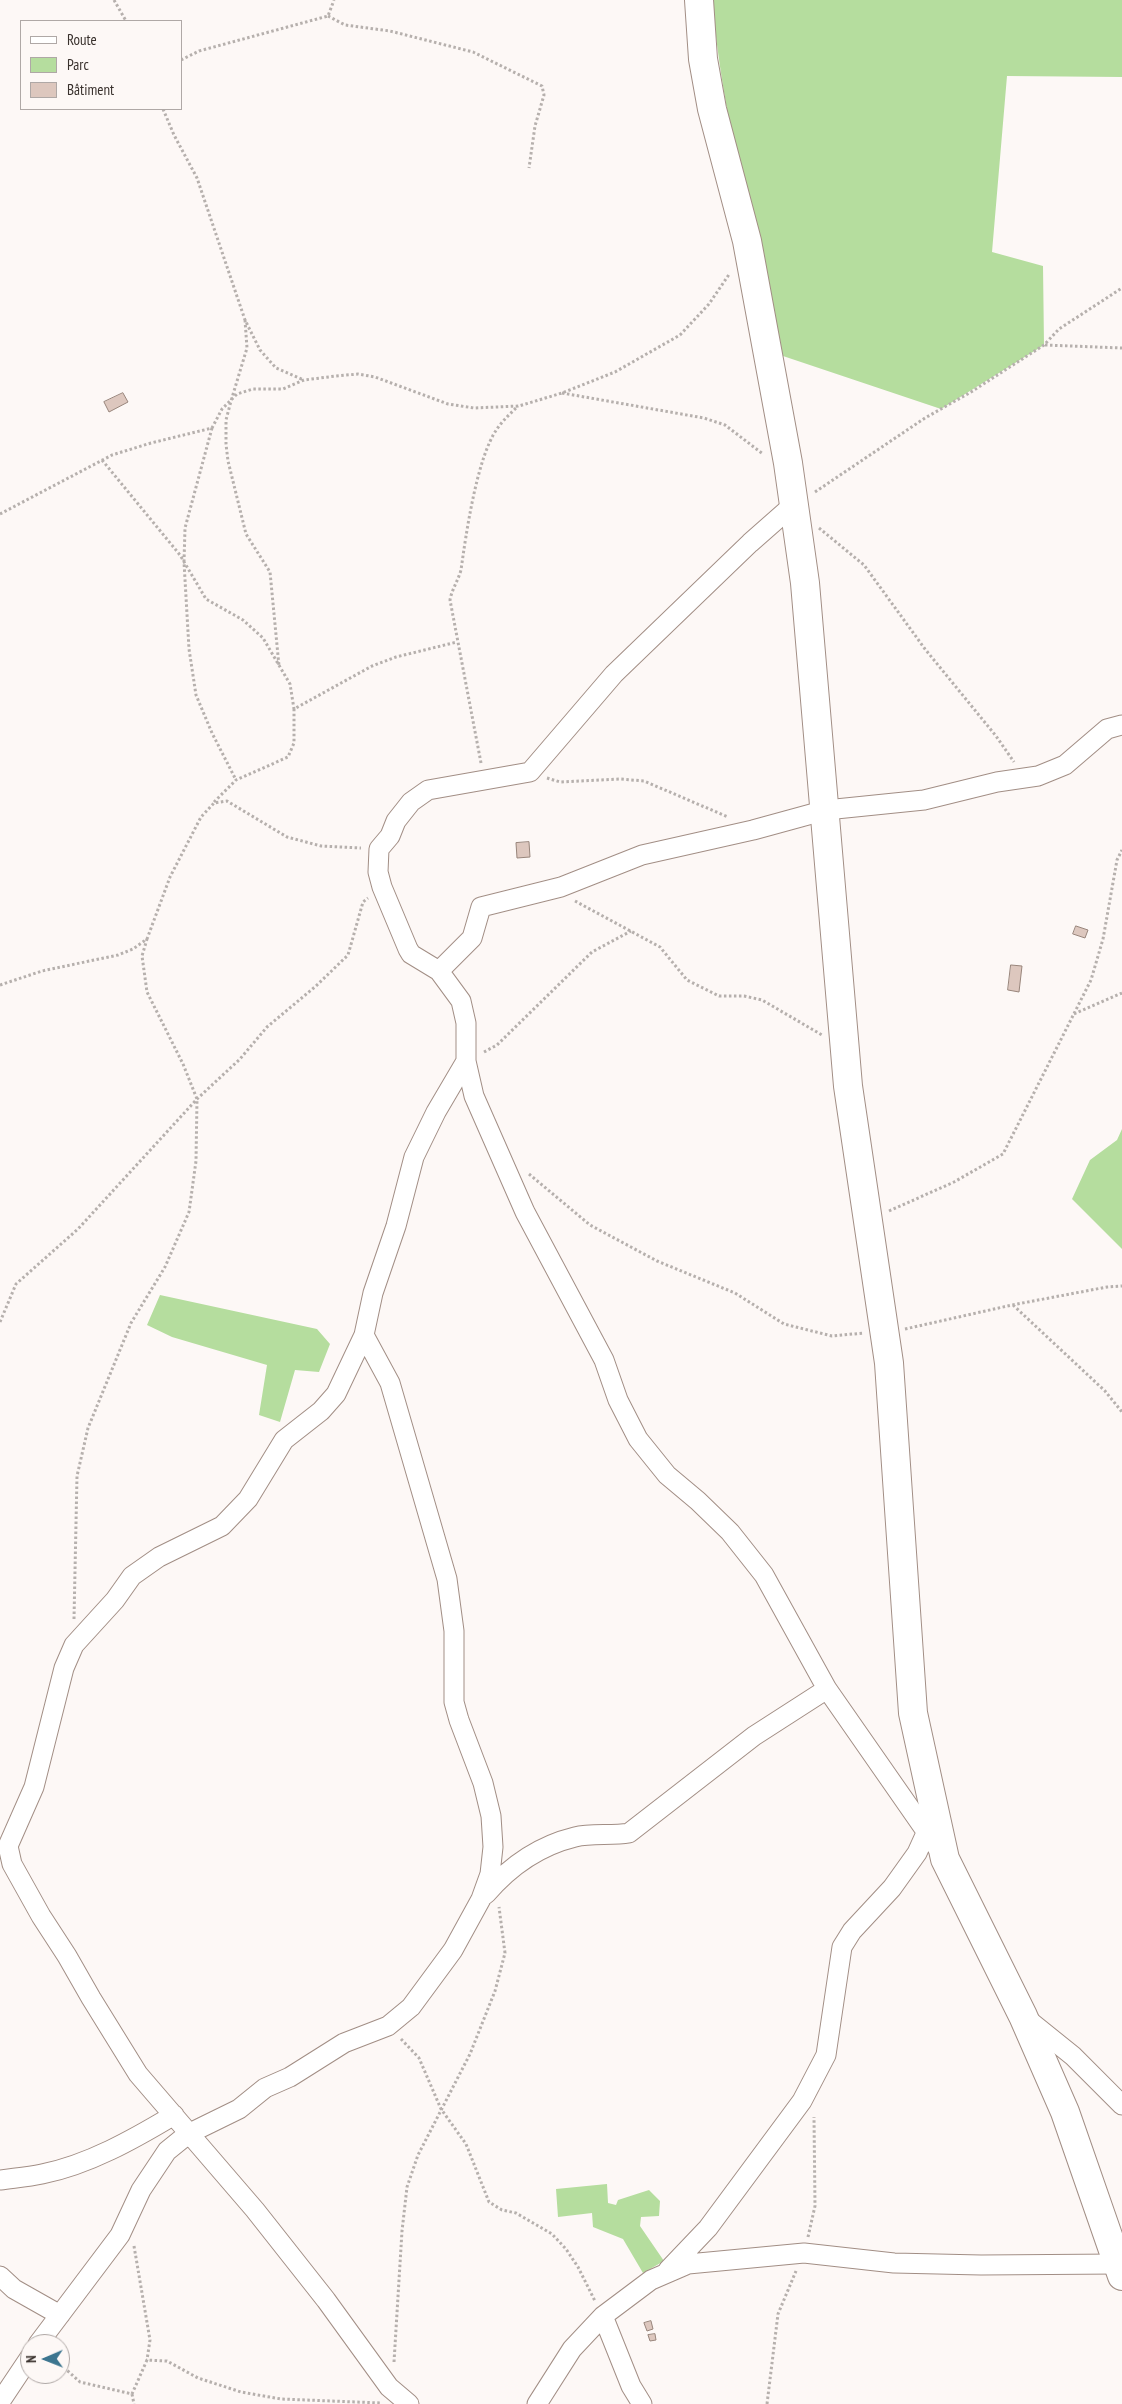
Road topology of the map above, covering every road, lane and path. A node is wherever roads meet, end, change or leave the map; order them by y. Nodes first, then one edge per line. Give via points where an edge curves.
1 (114, 0) edge
2 (334, 0) edge
3 (699, 0) edge
4 (328, 16) junction
5 (125, 20) edge
6 (182, 60) edge
7 (163, 110) edge
8 (528, 168) dead end
9 (747, 241) junction
10 (1122, 288) edge
11 (245, 320) junction
12 (1044, 345) junction
13 (1122, 348) edge
14 (304, 380) junction
15 (562, 393) junction
16 (231, 401) junction
17 (519, 406) junction
18 (212, 428) junction
19 (744, 441) dead end
20 (102, 460) junction
21 (792, 506) junction
22 (0, 514) edge
23 (184, 562) junction
24 (457, 642) junction
25 (279, 666) junction
26 (294, 709) junction
27 (1122, 725) edge
28 (530, 772) junction
29 (1026, 778) junction
30 (484, 779) junction
31 (236, 780) junction
32 (214, 803) junction
33 (826, 810) junction
34 (758, 829) junction
35 (379, 849) junction
36 (1122, 850) edge
37 (382, 887) junction
38 (552, 890) junction
39 (631, 931) junction
40 (148, 939) junction
41 (439, 971) junction
42 (0, 985) edge
43 (1122, 994) edge
44 (1073, 1015) junction
45 (844, 1048) junction
46 (466, 1061) junction
47 (197, 1099) junction
48 (502, 1160) junction
49 (868, 1220) junction
50 (1122, 1286) edge
51 (1012, 1305) junction
52 (0, 1322) edge
53 (885, 1332) junction
54 (364, 1335) junction
55 (1122, 1412) edge
56 (74, 1645) junction
57 (827, 1689) junction
58 (931, 1799) junction
59 (927, 1831) junction
60 (8, 1846) junction
61 (945, 1859) junction
62 (0, 1873) edge
63 (495, 1884) junction
64 (482, 1899) junction
65 (1023, 2016) junction
66 (388, 2026) junction
67 (1122, 2106) edge
68 (441, 2109) junction
69 (174, 2115) junction
70 (188, 2134) junction
71 (0, 2180) edge
72 (130, 2215) junction
73 (1120, 2270) edge
74 (664, 2274) junction
75 (2, 2278) edge
76 (60, 2315) junction
77 (604, 2316) junction
78 (46, 2334) edge
79 (146, 2360) junction
80 (20, 2372) edge
81 (70, 2373) edge
82 (132, 2394) junction
83 (396, 2400) edge
84 (0, 2402) edge
85 (134, 2404) edge
86 (537, 2404) edge
87 (642, 2404) edge

1 - 5 path
2 - 4 path
3 - 9 street via 703,59 712,109
4 - 6 path via 199,51
4 - 8 path via 345,25 390,31 474,52 542,86 544,95
7 - 11 path via 197,178
9 - 15 path via 709,304 680,335 615,372
9 - 21 street via 788,463
10 - 12 path via 1059,329
11 - 14 path via 260,350 276,368
11 - 16 path via 247,348
12 - 13 path
12 - 21 path via 925,418
14 - 16 path via 283,389 253,389 237,394
14 - 17 path via 358,374 375,377 448,404 474,408
15 - 17 path
15 - 19 path via 704,418 725,425
16 - 18 path
16 - 25 path via 226,420 228,462 246,534 270,572
17 - 24 path via 496,429 486,452 461,570 450,600
18 - 20 path via 151,442
18 - 23 path via 185,528
20 - 22 path
20 - 23 path
21 - 28 street via 750,542 614,674
21 - 29 path via 864,565
21 - 33 street via 805,582
23 - 25 path via 206,599 243,620 263,638
23 - 31 path via 189,649 196,695
24 - 26 path via 372,666
24 - 30 path
25 - 26 path via 290,684
26 - 31 path via 294,743 288,757
27 - 29 street via 1107,729 1065,765
28 - 30 street
28 - 34 path via 560,782 644,781
29 - 33 street via 924,800
30 - 35 street via 428,790 411,802
31 - 32 path
32 - 35 path via 227,801 287,837 321,846
32 - 40 path via 201,817 170,877
33 - 34 street
33 - 45 street
34 - 38 street via 642,856
35 - 37 street via 378,872
36 - 44 path via 1091,980
37 - 41 street via 411,954
37 - 47 path via 363,902 348,956 267,1027 240,1059
38 - 39 path
38 - 41 street via 481,907 472,938
39 - 45 path via 660,947 687,980 719,996 762,1000
39 - 46 path via 592,952 497,1045
40 - 42 path via 118,955 42,971
40 - 47 path via 142,956 147,992
41 - 46 street via 461,1001 466,1023
43 - 44 path
44 - 49 path via 1003,1154 954,1182
45 - 49 street
46 - 48 street via 474,1096
46 - 54 street via 414,1157 396,1226 373,1293
47 - 52 path via 78,1229 16,1284
47 - 56 path via 196,1161 189,1212 165,1267 130,1322 88,1428 77,1476
48 - 53 path via 529,1174 590,1225 657,1261 735,1293 784,1324 832,1336
48 - 57 street via 524,1212 604,1360 618,1400 638,1439 667,1475 730,1532 764,1575
49 - 53 street
50 - 51 path
51 - 53 path
51 - 55 path via 1105,1391
53 - 58 street via 913,1713
54 - 56 street via 336,1394 321,1411 284,1440 248,1499 222,1526 159,1557 132,1576
54 - 64 street via 390,1383 447,1580 454,1631 454,1702 483,1783 491,1816 493,1847 490,1874
56 - 60 street via 64,1668 34,1787
57 - 59 street
57 - 63 street via 754,1736 629,1834 576,1836 530,1853
58 - 59 street
58 - 61 street
59 - 61 street
59 - 74 street via 917,1853 897,1881 852,1931 842,1947 826,2055 810,2089 708,2228
60 - 62 street
60 - 69 street via 12,1864 109,2029 138,2074
61 - 65 street
63 - 64 street
63 - 68 path via 504,1953 500,1972 470,2054
64 - 66 street via 453,1950 411,2007
65 - 67 street via 1073,2056
65 - 73 street via 1065,2112
66 - 68 path via 419,2058
66 - 70 street via 344,2043 290,2077 265,2088 239,2109
68 - 77 path via 466,2144 489,2202 552,2234 578,2267
68 - 83 path via 418,2155 407,2187 396,2315
69 - 70 street
69 - 71 street via 90,2159 43,2174
70 - 72 street via 167,2152 141,2190
70 - 83 street via 326,2300
72 - 76 street via 120,2235
72 - 79 path via 150,2340
73 - 74 street via 894,2263 804,2253 688,2264
74 - 77 street via 620,2301
75 - 76 street via 14,2289
76 - 78 street
77 - 86 street via 572,2349
77 - 87 street via 631,2386
79 - 82 path
79 - 83 path via 167,2361 198,2378 240,2392 280,2399
80 - 84 street
81 - 82 path via 80,2382
82 - 85 path

